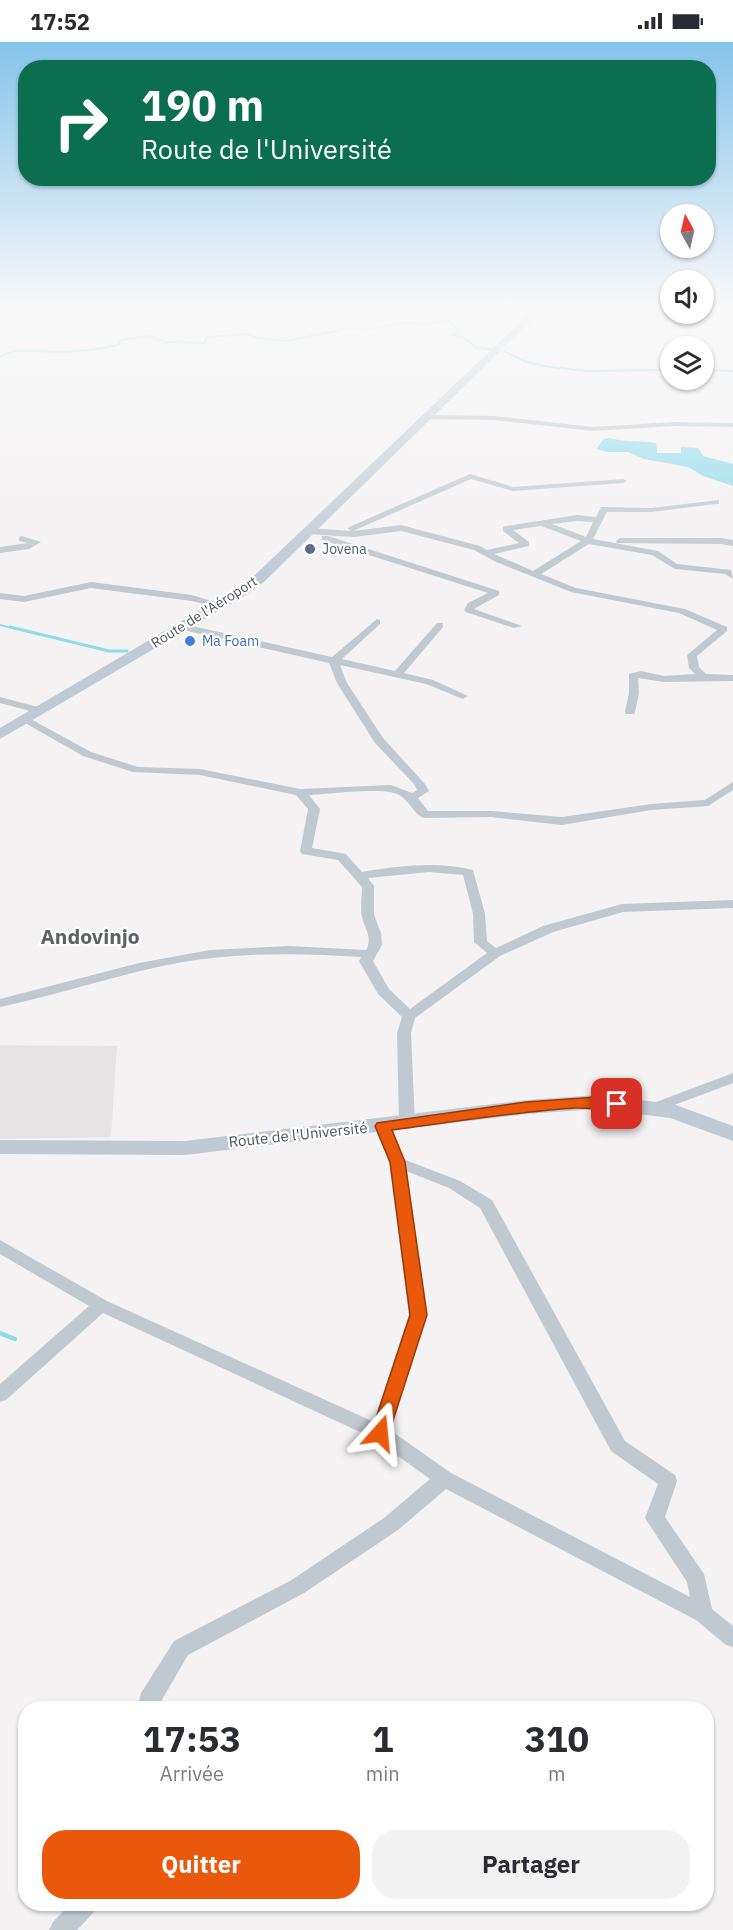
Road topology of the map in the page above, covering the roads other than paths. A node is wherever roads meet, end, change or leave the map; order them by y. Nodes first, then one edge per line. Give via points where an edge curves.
1 (447, 396) edge
2 (425, 417) junction
3 (733, 425) edge
4 (623, 481) dead end
5 (716, 502) dead end
6 (600, 520) junction
7 (540, 523) junction
8 (307, 533) junction
9 (342, 534) junction
10 (22, 539) dead end
11 (588, 541) junction
12 (733, 543) edge
13 (0, 550) edge
14 (485, 553) junction
15 (534, 574) junction
16 (733, 576) edge
17 (0, 596) edge
18 (219, 605) junction
19 (377, 622) dead end
20 (440, 625) dead end
21 (517, 626) dead end
22 (183, 627) junction
23 (728, 627) edge
24 (334, 661) junction
25 (397, 675) junction
26 (704, 677) junction
27 (733, 678) edge
28 (463, 696) dead end
29 (0, 700) edge
30 (38, 710) junction
31 (630, 712) dead end
32 (23, 720) junction
33 (0, 734) edge
34 (733, 784) edge
35 (300, 792) junction
36 (412, 797) junction
37 (360, 876) junction
38 (726, 904) edge
39 (733, 912) edge
40 (495, 953) junction
41 (368, 954) junction
42 (0, 1003) edge
43 (409, 1016) junction
44 (733, 1078) edge
45 (656, 1107) junction
46 (407, 1123) junction
47 (383, 1126) junction
48 (733, 1134) edge
49 (0, 1148) edge
50 (397, 1162) junction
51 (0, 1246) edge
52 (101, 1305) junction
53 (0, 1395) edge
54 (380, 1433) junction
55 (444, 1479) junction
56 (703, 1614) junction
57 (733, 1638) edge
58 (149, 1701) edge
59 (79, 1911) edge
60 (61, 1930) edge

1 - 2 main road, Route de l'Aéroport
2 - 3 street via 495,418 593,429
2 - 8 main road, Route de l'Aéroport
4 - 9 street via 513,489 470,476
5 - 6 street via 651,510 604,508
6 - 7 street via 577,518
6 - 11 street
7 - 11 street
7 - 14 street via 506,529 526,544
8 - 9 street
8 - 18 main road, Route de l'Aéroport via 260,578
8 - 21 street via 496,592 471,605 469,610
9 - 14 street via 401,528
10 - 13 street via 37,542
11 - 12 street
11 - 15 street
11 - 16 street via 655,553 675,566 728,572
14 - 15 street
15 - 23 street via 574,590 682,611
17 - 18 street via 24,599 91,585
18 - 22 main road, Route de l'Aéroport
19 - 24 street
20 - 25 street
22 - 24 street
22 - 30 main road, Route de l'Aéroport
23 - 26 street via 692,655 694,668
24 - 25 street
24 - 36 street via 342,685 370,730 416,776 423,791
25 - 28 street
26 - 27 street
26 - 31 street via 633,676
29 - 30 street
30 - 32 main road, Route de l'Aéroport
32 - 33 main road, Route de l'Aéroport
32 - 35 street via 87,754 137,770 200,772
34 - 36 street via 708,804 651,807 562,821 491,814 424,815
35 - 36 street via 391,788
35 - 37 street via 314,809 306,851 342,857
37 - 40 street via 423,869 469,873 481,942
37 - 41 street via 368,886 368,915 375,933 375,945
38 - 39 street
38 - 40 street via 622,908 548,929
40 - 43 street
41 - 42 street via 248,951 200,956
41 - 43 street via 366,961 383,991
43 - 46 street via 404,1034
44 - 45 street
45 - 46 main road, Route de l'Université via 597,1102
45 - 48 main road, Route de l'Université
46 - 47 main road, Route de l'Université
47 - 49 main road, Route de l'Université via 185,1148
47 - 50 street
50 - 54 street via 418,1315
50 - 56 street via 449,1181 486,1204 618,1446 668,1481 655,1518 697,1580
51 - 52 street
52 - 53 street
52 - 54 street
54 - 55 street
55 - 56 street
55 - 58 street via 391,1524 297,1587 181,1648
56 - 57 street
59 - 60 street

